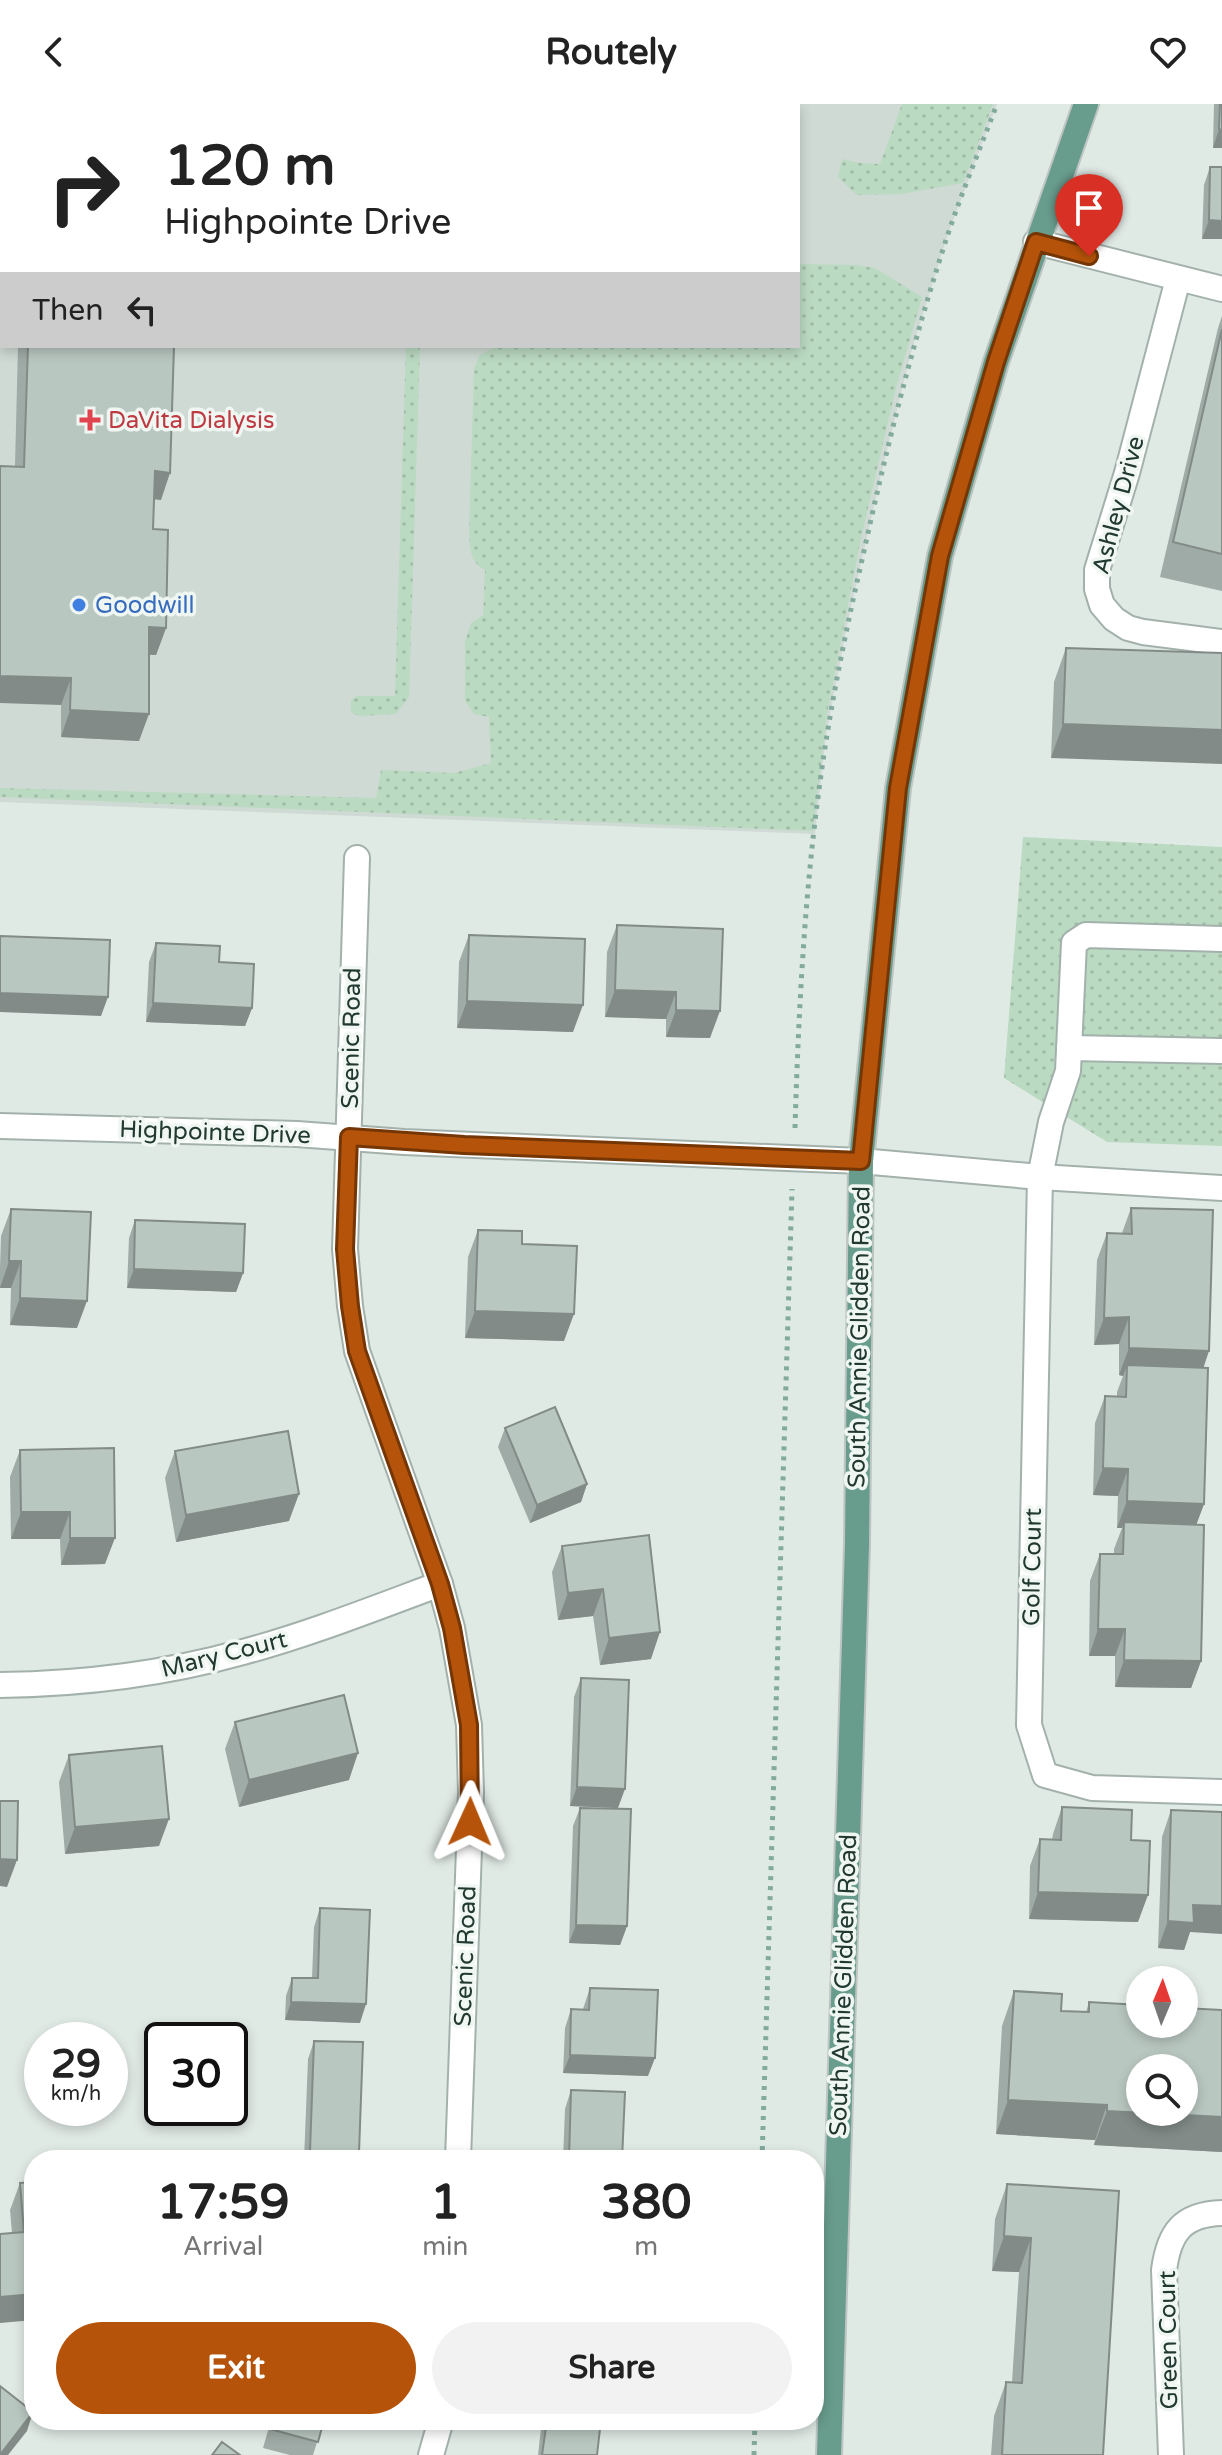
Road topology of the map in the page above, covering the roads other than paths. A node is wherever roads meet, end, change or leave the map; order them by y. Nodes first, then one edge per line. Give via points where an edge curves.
1 (1086, 104) edge
2 (1036, 242) junction
3 (1178, 279) junction
4 (1222, 289) edge
5 (1222, 642) edge
6 (357, 858) dead end
7 (1222, 939) edge
8 (1069, 1048) junction
9 (1222, 1051) edge
10 (0, 1126) edge
11 (349, 1137) junction
12 (861, 1161) junction
13 (1040, 1177) junction
14 (1222, 1188) edge
15 (440, 1584) junction
16 (0, 1685) edge
17 (1222, 1792) edge
18 (458, 2150) edge
19 (1222, 2213) edge
20 (438, 2430) edge
21 (431, 2455) edge
22 (829, 2455) edge
23 (1171, 2455) edge

1 - 2 main road, South Annie Glidden Road
2 - 3 street
2 - 12 main road, South Annie Glidden Road via 940,556 898,788
3 - 4 street
3 - 5 street, Ashley Drive via 1097,570 1097,589 1102,605 1128,628
6 - 11 street, Scenic Road
7 - 8 street via 1086,935 1074,943
8 - 9 street
8 - 13 street via 1068,1071
10 - 11 street, Highpointe Drive
11 - 12 street, Highpointe Drive
11 - 15 street, Scenic Road via 345,1249 357,1351
12 - 13 street
12 - 22 main road, South Annie Glidden Road via 857,1545
13 - 14 street
13 - 17 street, Golf Court via 1029,1725 1045,1775 1092,1788
15 - 16 street, Mary Court via 241,1653 119,1678
15 - 18 street, Scenic Road via 469,1725
19 - 23 street, Green Court via 1195,2217 1176,2230 1167,2251
20 - 21 street

